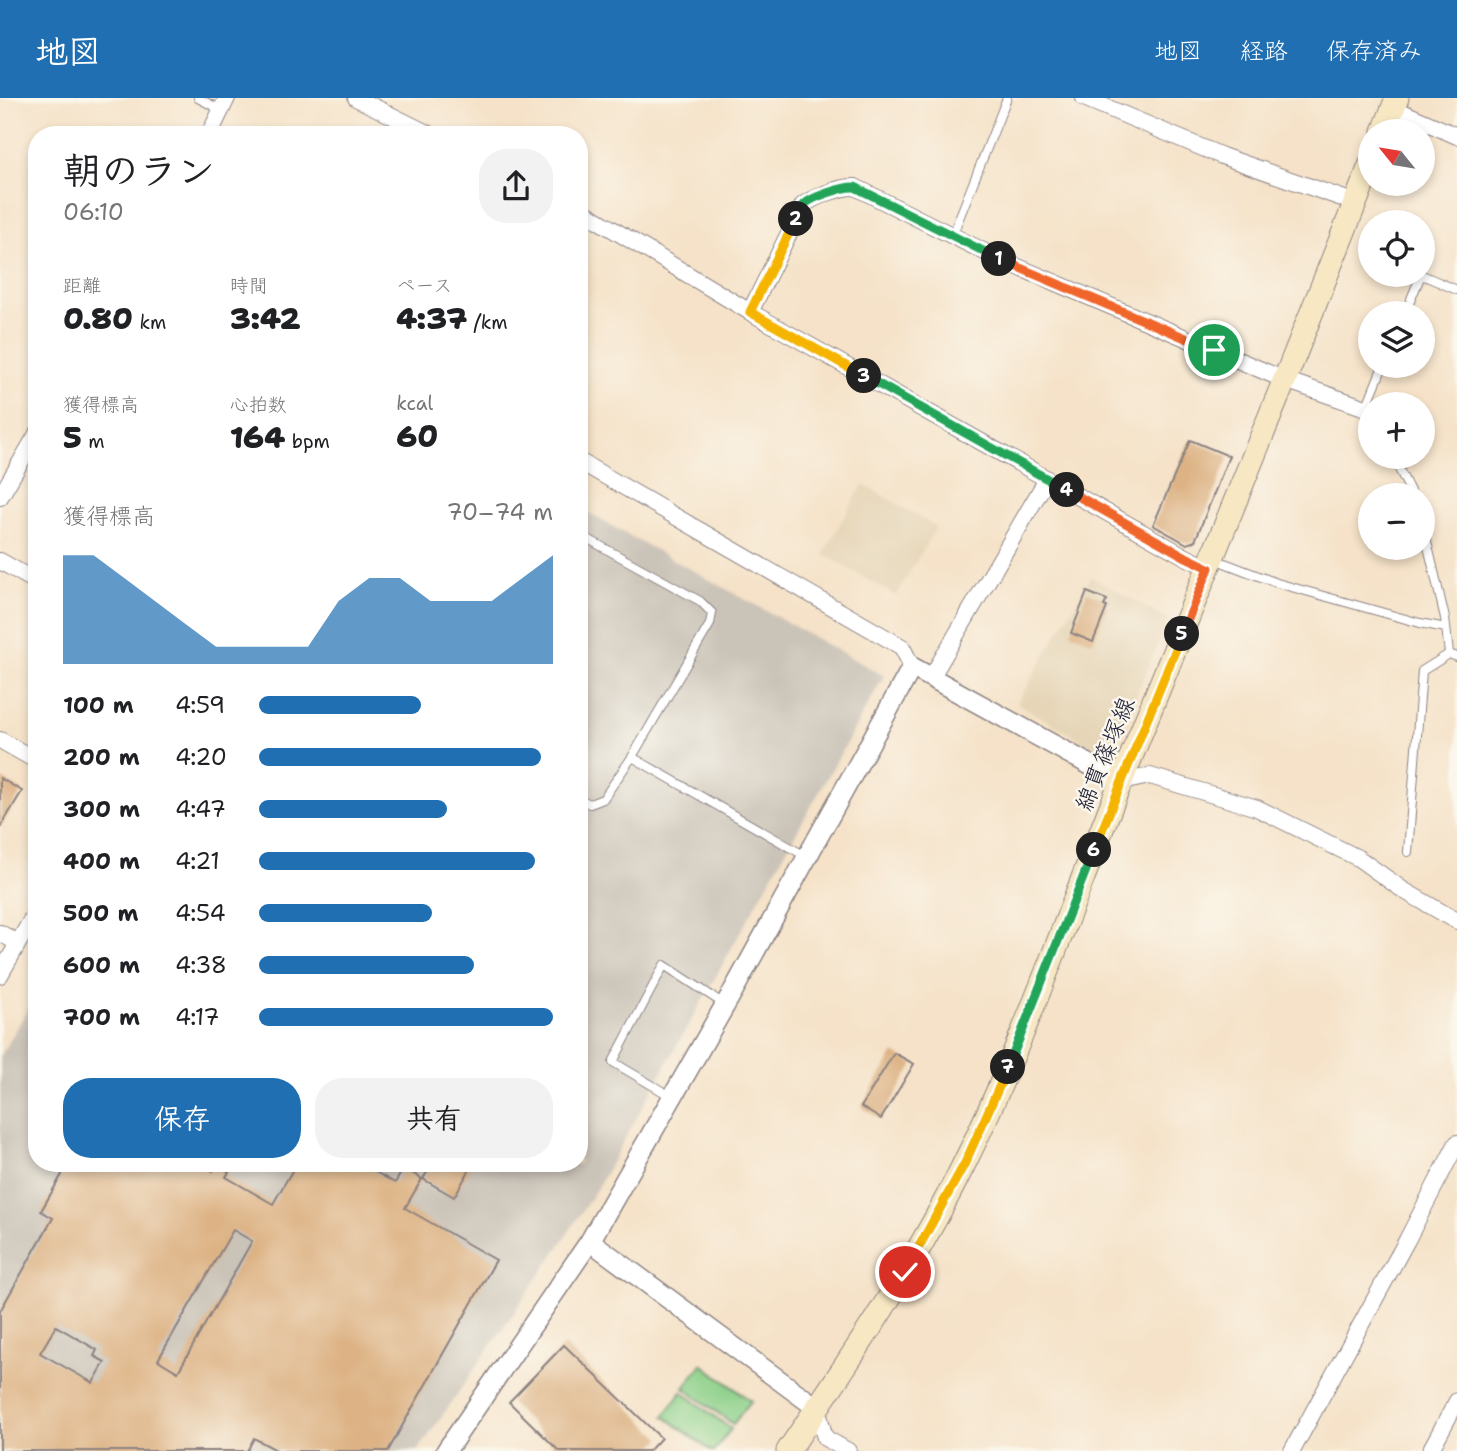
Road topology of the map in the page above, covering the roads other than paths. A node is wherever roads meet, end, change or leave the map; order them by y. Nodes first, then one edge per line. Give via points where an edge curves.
1 (198, 98) edge
2 (356, 98) edge
3 (1007, 98) edge
4 (1084, 98) edge
5 (1395, 103) edge
6 (224, 104) edge
7 (213, 126) edge
8 (413, 126) edge
9 (1457, 136) edge
10 (1359, 196) edge
11 (1356, 203) junction
12 (588, 214) edge
13 (952, 236) junction
14 (1435, 279) edge
15 (1457, 290) edge
16 (750, 312) junction
17 (1285, 380) junction
18 (1358, 408) edge
19 (28, 449) edge
20 (588, 466) edge
21 (1047, 479) junction
22 (0, 497) edge
23 (588, 539) edge
24 (1431, 560) edge
25 (0, 561) edge
26 (1211, 563) junction
27 (28, 577) edge
28 (1446, 628) junction
29 (1453, 655) edge
30 (912, 667) junction
31 (931, 678) junction
32 (0, 740) edge
33 (28, 756) edge
34 (632, 757) junction
35 (1121, 782) junction
36 (588, 803) edge
37 (1408, 852) dead end
38 (807, 857) junction
39 (1457, 921) edge
40 (28, 926) edge
41 (0, 933) edge
42 (18, 943) junction
43 (0, 975) edge
44 (725, 1005) junction
45 (673, 1097) junction
46 (1457, 1143) edge
47 (590, 1241) junction
48 (1457, 1401) edge
49 (817, 1408) junction
50 (446, 1451) edge
51 (788, 1451) edge
52 (848, 1451) edge
53 (1292, 1451) edge
54 (1430, 1451) edge

1 - 6 lane
2 - 8 street
3 - 13 lane
4 - 11 street via 1222,156
5 - 9 street
6 - 7 street
10 - 11 main road, 綿貫篠塚線
11 - 17 main road, 綿貫篠塚線
12 - 16 street
13 - 16 street via 855,187 810,200 803,205
13 - 17 street
14 - 15 lane
16 - 21 street
17 - 18 street
17 - 26 main road, 綿貫篠塚線
19 - 22 street
20 - 30 street via 902,647
21 - 26 street via 1186,557
21 - 31 street
23 - 34 lane via 700,601 712,613 710,624
24 - 28 lane
25 - 27 street
26 - 28 lane
26 - 35 main road, 綿貫篠塚線
28 - 29 lane
29 - 37 lane via 1423,671
30 - 31 street
30 - 38 street
31 - 35 street
32 - 33 street
34 - 36 lane via 603,799
34 - 38 lane
35 - 39 street via 1150,776 1257,808 1358,858
35 - 49 main road, 綿貫篠塚線 via 1019,1041 965,1163 905,1272
38 - 44 street
40 - 42 street
41 - 42 street
42 - 43 street
44 - 45 street
44 - 45 lane via 664,965 613,1062
45 - 47 street
46 - 53 street
47 - 49 street
47 - 50 street
48 - 54 street
49 - 51 main road, 綿貫篠塚線
49 - 52 street via 825,1438

